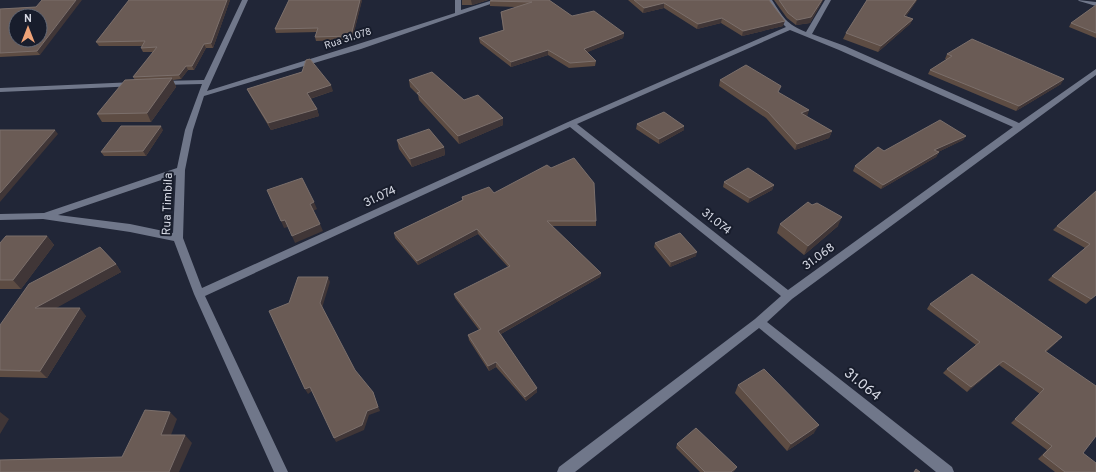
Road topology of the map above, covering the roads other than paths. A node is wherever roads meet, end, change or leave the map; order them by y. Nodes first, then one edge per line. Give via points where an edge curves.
1 (245, 0) edge
2 (458, 0) edge
3 (499, 0) edge
4 (769, 0) edge
5 (828, 0) edge
6 (1081, 0) edge
7 (1096, 4) edge
8 (458, 13) junction
9 (790, 28) junction
10 (808, 34) junction
11 (1096, 71) edge
12 (207, 82) junction
13 (0, 90) edge
14 (201, 95) junction
15 (571, 124) junction
16 (1020, 127) junction
17 (181, 170) junction
18 (43, 216) junction
19 (0, 217) edge
20 (178, 238) junction
21 (199, 294) junction
22 (788, 296) junction
23 (759, 322) junction
24 (281, 472) edge
25 (564, 472) edge
26 (947, 472) edge

1 - 12 street, Rua Timbila
2 - 8 street
3 - 8 street, Rua 31.078
4 - 9 street
5 - 10 street
6 - 7 street
8 - 14 street, Rua 31.078
9 - 10 street
9 - 15 street, 31.074
10 - 16 street
11 - 16 street, 31.068
12 - 13 street
12 - 14 street, Rua Timbila
14 - 17 street, Rua Timbila
15 - 21 street, 31.074
15 - 22 street, 31.074
16 - 22 street, 31.068
17 - 18 street
17 - 20 street, Rua Timbila
18 - 19 street
18 - 20 street via 130,228
20 - 21 street, Rua Timbila
21 - 24 street, Rua Timbila
22 - 23 street, 31.068
23 - 25 street, 31.068
23 - 26 street, 31.064

